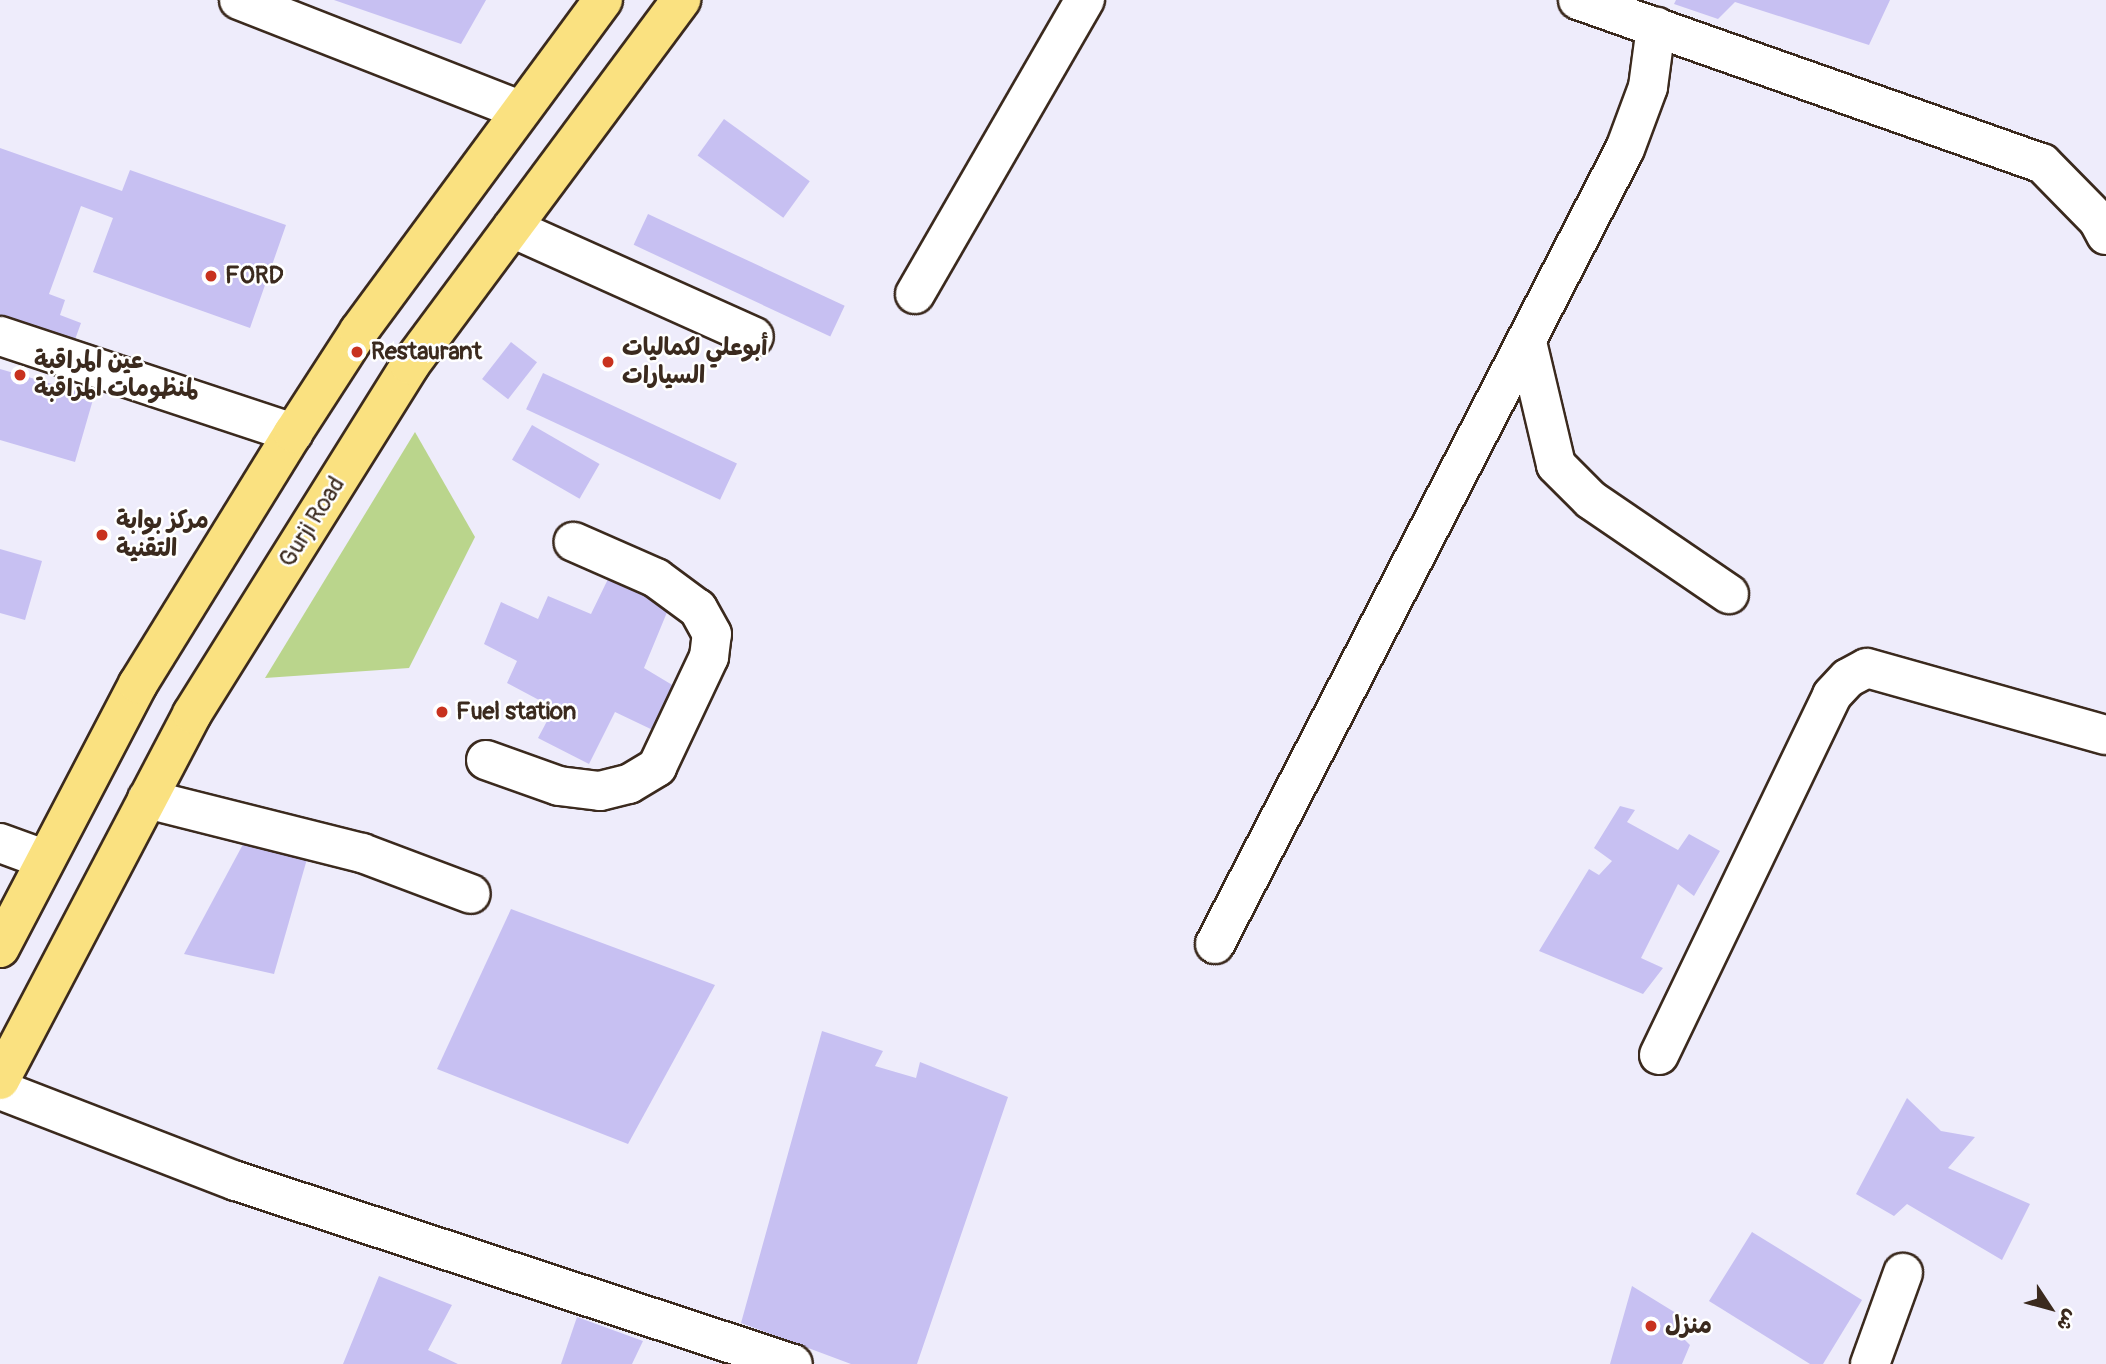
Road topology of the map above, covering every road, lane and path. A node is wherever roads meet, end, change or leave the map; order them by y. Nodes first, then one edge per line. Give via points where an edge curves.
1 (239, 0) edge
2 (603, 0) edge
3 (681, 0) edge
4 (1085, 0) edge
5 (1578, 0) edge
6 (1656, 27) junction
7 (520, 110) junction
8 (512, 228) junction
9 (2106, 235) edge
10 (915, 294) dead end
11 (359, 331) junction
12 (0, 337) edge
13 (754, 337) dead end
14 (1527, 342) junction
15 (410, 365) junction
16 (293, 433) junction
17 (574, 542) dead end
18 (1729, 594) dead end
19 (2106, 735) edge
20 (486, 760) dead end
21 (147, 799) junction
22 (0, 843) edge
23 (44, 859) junction
24 (471, 894) dead end
25 (1214, 944) dead end
26 (0, 948) edge
27 (1659, 1055) dead end
28 (0, 1080) edge
29 (0, 1090) edge
30 (1903, 1273) dead end
31 (793, 1364) edge
32 (1870, 1364) edge

1 - 7 street
2 - 7 highway
3 - 8 highway, Gurji Road
4 - 10 street
5 - 6 street
6 - 9 street via 2042,163 2098,220
6 - 14 street via 1648,87 1625,149
7 - 11 highway
8 - 13 street
8 - 15 highway, Gurji Road
11 - 15 highway
11 - 16 highway
12 - 16 street
14 - 18 street via 1556,465 1591,500
14 - 25 street
15 - 21 highway, Gurji Road via 191,714
16 - 23 highway via 138,684
17 - 20 street via 656,578 698,609 712,634 709,657 657,767 629,784 600,791 559,786
19 - 27 street via 1867,668 1848,678 1832,695
21 - 24 street via 362,853
21 - 28 highway, Gurji Road
22 - 23 street
23 - 26 highway
29 - 31 street via 236,1181
30 - 32 street

